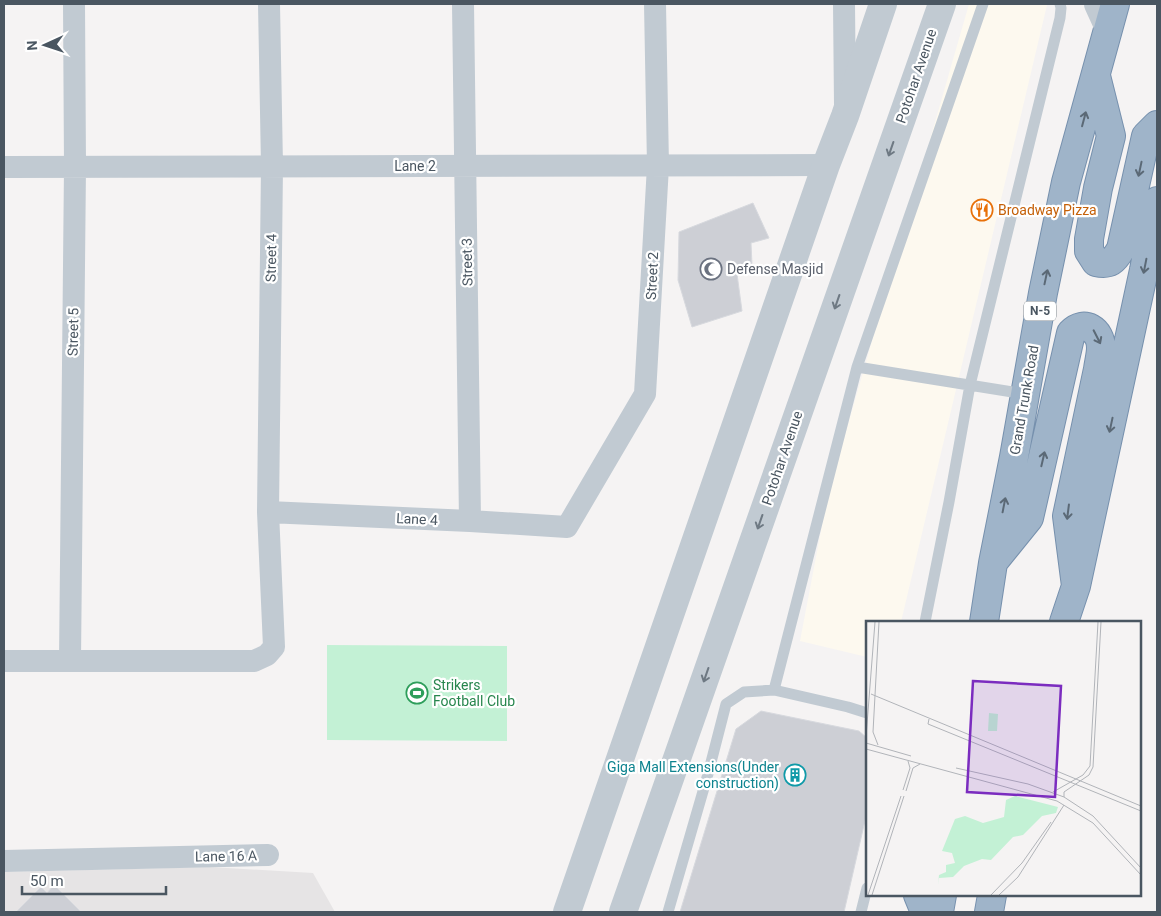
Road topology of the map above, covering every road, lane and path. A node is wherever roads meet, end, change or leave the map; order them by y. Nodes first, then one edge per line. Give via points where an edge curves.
1 (74, 4) edge
2 (269, 4) edge
3 (463, 4) edge
4 (655, 4) edge
5 (844, 4) edge
6 (882, 4) edge
7 (942, 4) edge
8 (983, 4) edge
9 (1060, 4) edge
10 (1107, 11) edge
11 (1096, 74) junction
12 (845, 116) junction
13 (1157, 125) edge
14 (826, 165) junction
15 (272, 166) junction
16 (465, 166) junction
17 (658, 166) junction
18 (4, 167) edge
19 (75, 167) junction
20 (1157, 201) edge
21 (856, 367) junction
22 (970, 385) junction
23 (1025, 394) junction
24 (268, 512) junction
25 (470, 521) junction
26 (566, 527) joint
27 (993, 563) junction
28 (1076, 586) junction
29 (925, 621) edge
30 (984, 621) edge
31 (1064, 621) edge
32 (4, 661) edge
33 (70, 661) junction
34 (774, 690) junction
35 (866, 713) edge
36 (268, 855) dead end
37 (4, 861) edge
38 (866, 892) edge
39 (918, 896) edge
40 (942, 896) edge
41 (992, 896) edge
42 (567, 912) edge
43 (623, 912) edge
44 (668, 912) edge
45 (861, 912) edge
46 (925, 912) edge
47 (939, 912) edge
48 (989, 912) edge

1 - 19 street, Street 5
2 - 15 street, Street 4
3 - 16 street, Street 3
4 - 17 street, Street 2
5 - 12 street
6 - 12 street
7 -> 43 street, Potohar Avenue
8 - 21 lane
9 - 22 lane via 1060,18
10 - 11 highway, Grand Trunk Road / N-5
13 -> 11 highway via 1146,136 1121,249 1116,259 1104,264 1096,262 1089,251 1089,239 1111,136
23 -> 11 highway, Grand Trunk Road / N-5 via 1066,182
12 - 14 street
14 - 17 street, Lane 2
14 - 42 street
15 - 16 street, Lane 2
15 - 19 street, Lane 2
15 - 24 street, Street 4
16 - 17 street, Lane 2
16 - 25 street, Street 3
17 - 26 street, Street 2 via 645,394
18 - 19 street, Lane 2
19 - 33 street, Street 5
20 -> 28 highway
21 - 22 lane
21 - 34 lane
22 - 23 lane
22 - 29 lane
27 -> 23 highway, Grand Trunk Road / N-5
24 - 25 street, Lane 4
24 - 33 street, Street 4 via 274,647 267,655 254,661
25 - 26 street, Lane 4
27 -> 28 highway via 1029,518 1071,333 1083,326 1093,329 1101,348 1067,516
27 - 30 highway, Grand Trunk Road / N-5
28 - 31 highway
32 - 33 street, Street 4
34 - 35 lane
34 - 44 lane via 744,692 726,704
36 - 37 street, Lane 16 A
38 - 45 lane
39 - 46 highway
40 - 47 highway
41 - 48 highway

